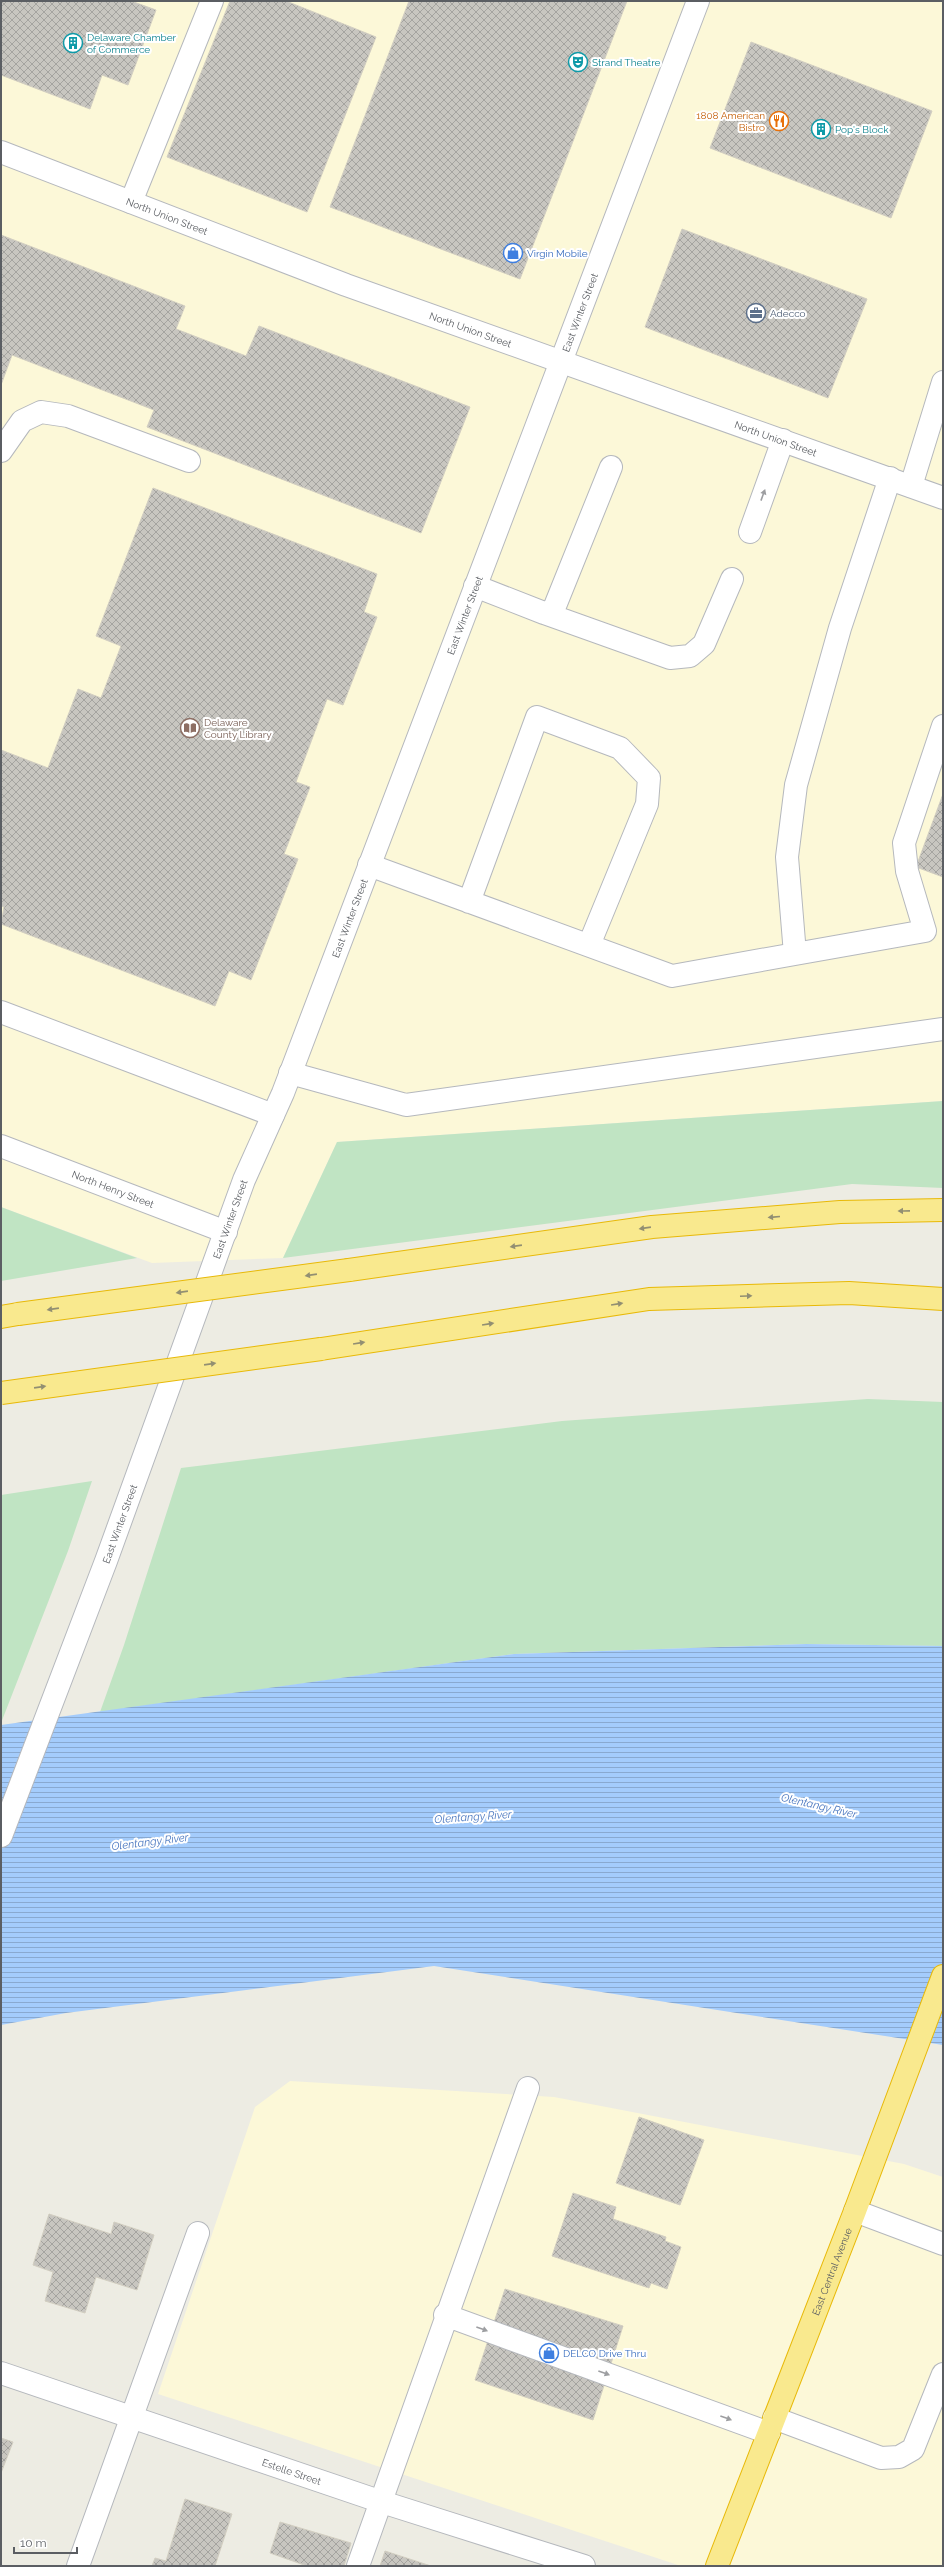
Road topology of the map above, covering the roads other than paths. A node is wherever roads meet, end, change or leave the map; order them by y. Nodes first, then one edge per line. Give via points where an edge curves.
1 (212, 1) edge
2 (698, 1) edge
3 (1, 152) edge
4 (131, 202) junction
5 (561, 361) junction
6 (943, 382) edge
7 (783, 440) junction
8 (1, 451) edge
9 (189, 461) dead end
10 (611, 467) dead end
11 (890, 478) junction
12 (911, 486) junction
13 (943, 498) edge
14 (750, 532) dead end
15 (732, 579) dead end
16 (475, 586) junction
17 (544, 613) junction
18 (943, 726) edge
19 (369, 865) junction
20 (469, 902) junction
21 (589, 946) junction
22 (794, 954) junction
23 (1, 1012) edge
24 (943, 1029) edge
25 (290, 1073) junction
26 (273, 1115) junction
27 (1, 1146) edge
28 (943, 1210) edge
29 (226, 1232) junction
30 (943, 1299) edge
31 (9, 1316) edge
32 (1, 1393) edge
33 (1, 1836) edge
34 (943, 1976) edge
35 (528, 2088) dead end
36 (855, 2211) junction
37 (198, 2232) dead end
38 (943, 2244) edge
39 (445, 2316) junction
40 (1, 2373) edge
41 (943, 2374) edge
42 (133, 2418) junction
43 (772, 2426) junction
44 (382, 2502) junction
45 (78, 2566) edge
46 (358, 2566) edge
47 (584, 2566) edge
48 (718, 2566) edge

1 - 4 street
2 - 5 street, East Winter Street
3 - 4 street, North Union Street
4 - 5 street, North Union Street via 346,285
5 - 7 street, North Union Street
5 - 16 street, East Winter Street
6 - 12 street
7 - 11 street, North Union Street
14 -> 7 street
8 - 9 street via 22,421 41,412 68,416
10 - 17 street via 553,611
11 - 12 street, North Union Street
11 - 22 street via 840,628 796,786 787,857
12 - 13 street, North Union Street
15 - 17 street via 704,644 690,656 670,658
16 - 17 street
16 - 19 street, East Winter Street
18 - 22 street via 904,843 907,871 925,931
19 - 20 street
19 - 25 street, East Winter Street
20 - 21 street
20 - 21 street via 537,718 620,748 649,778 647,804
21 - 22 street via 672,976
23 - 26 street
24 - 25 street via 406,1105
25 - 26 street, East Winter Street
26 - 29 street, East Winter Street via 244,1180
27 - 29 street, North Henry Street
28 -> 31 highway, bridge via 840,1212 652,1227
29 - 33 street, East Winter Street via 90,1605
32 -> 30 highway, bridge via 321,1349 649,1299 850,1293
34 - 36 highway, East Central Avenue
35 - 39 street
36 - 38 street
36 - 43 highway, East Central Avenue
37 - 42 street
39 -> 43 street
39 - 44 street
40 - 42 street, Estelle Street
41 - 43 street via 913,2449 899,2457 881,2458
42 - 44 street, Estelle Street
42 - 45 street
43 - 48 highway, East Central Avenue
44 - 46 street
44 - 47 street, Estelle Street

